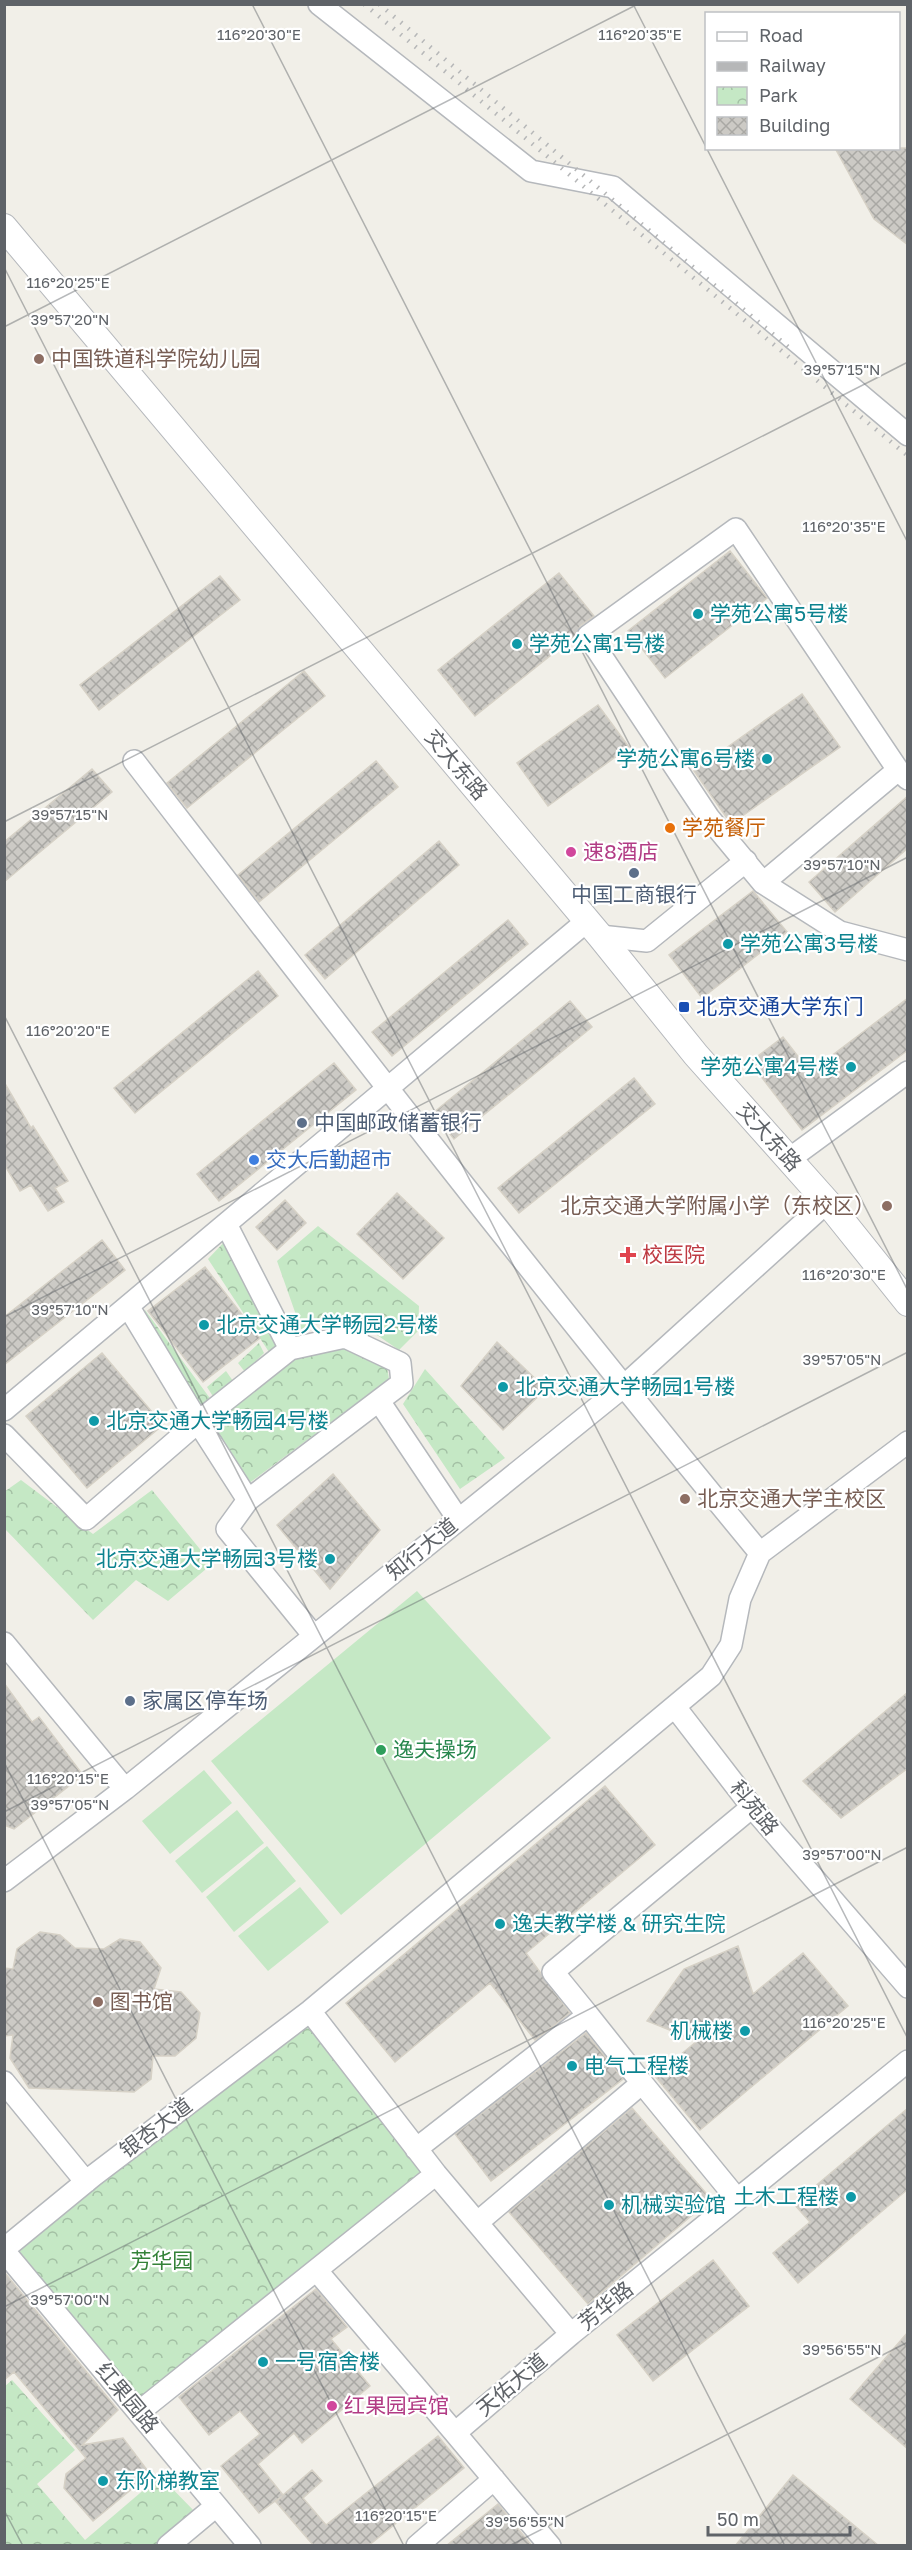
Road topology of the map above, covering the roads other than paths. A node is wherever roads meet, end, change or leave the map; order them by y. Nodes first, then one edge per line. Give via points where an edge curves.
1 (319, 4) edge
2 (4, 227) edge
3 (908, 435) edge
4 (134, 761) dead end
5 (903, 775) edge
6 (746, 861) junction
7 (763, 882) junction
8 (594, 928) junction
9 (908, 950) edge
10 (908, 1072) edge
11 (386, 1089) junction
12 (788, 1160) junction
13 (827, 1202) junction
14 (226, 1224) junction
15 (908, 1303) edge
16 (129, 1306) junction
17 (290, 1349) junction
18 (622, 1387) junction
19 (379, 1401) junction
20 (4, 1410) edge
21 (198, 1422) junction
22 (4, 1435) edge
23 (908, 1442) edge
24 (248, 1500) junction
25 (458, 1520) junction
26 (760, 1553) junction
27 (314, 1636) junction
28 (4, 1643) edge
29 (675, 1707) junction
30 (125, 1789) junction
31 (752, 1807) junction
32 (4, 1881) edge
33 (908, 1987) edge
34 (310, 2011) junction
35 (588, 2015) junction
36 (908, 2061) edge
37 (4, 2082) edge
38 (642, 2083) junction
39 (416, 2149) junction
40 (436, 2175) junction
41 (86, 2182) junction
42 (737, 2199) junction
43 (478, 2222) junction
44 (4, 2250) edge
45 (317, 2271) junction
46 (571, 2334) junction
47 (139, 2412) junction
48 (455, 2433) junction
49 (494, 2479) junction
50 (216, 2506) junction
51 (168, 2546) edge
52 (250, 2546) edge
53 (417, 2546) edge
54 (550, 2546) edge

1 - 3 street via 531,171 613,187
2 - 8 street, 交大东路
4 - 11 street
5 - 6 street via 736,529 588,636 709,818
5 - 7 street
6 - 7 street
6 - 8 street via 647,941
7 - 9 street via 840,932
8 - 11 street
8 - 12 street, 交大东路 via 696,1055
10 - 12 street
11 - 14 street
11 - 18 street
12 - 13 street, 交大东路
13 - 15 street, 交大东路
13 - 18 street, 知行大道
14 - 16 street
14 - 17 street
16 - 20 street
16 - 21 street
17 - 19 street via 345,1337 400,1363 402,1383
17 - 21 street
18 - 25 street, 知行大道
18 - 26 street
19 - 24 street
19 - 25 street
21 - 22 street via 86,1519
21 - 24 street
23 - 26 street
24 - 27 street via 227,1529
25 - 27 street, 知行大道
26 - 29 street, 银杏大道 via 740,1599 731,1645 711,1676
27 - 30 street, 知行大道
28 - 30 street
29 - 31 street, 科苑路
29 - 34 street, 银杏大道
30 - 32 street, 知行大道
31 - 33 street, 科苑路
31 - 35 street via 553,1971
34 - 39 street, 芳华路
34 - 41 street, 银杏大道
35 - 38 street
35 - 39 street
36 - 42 street, 芳华路
37 - 41 street
38 - 42 street
38 - 43 street
39 - 40 street, 芳华路
40 - 43 street, 芳华路
40 - 45 street
41 - 44 street, 银杏大道
42 - 46 street, 芳华路
43 - 46 street, 芳华路
44 - 47 street, 红果园路
45 - 47 street
45 - 48 street
46 - 48 street, 天佑大道
47 - 50 street, 红果园路
48 - 49 street
49 - 53 street
49 - 54 street
50 - 51 street
50 - 52 street, 红果园路

